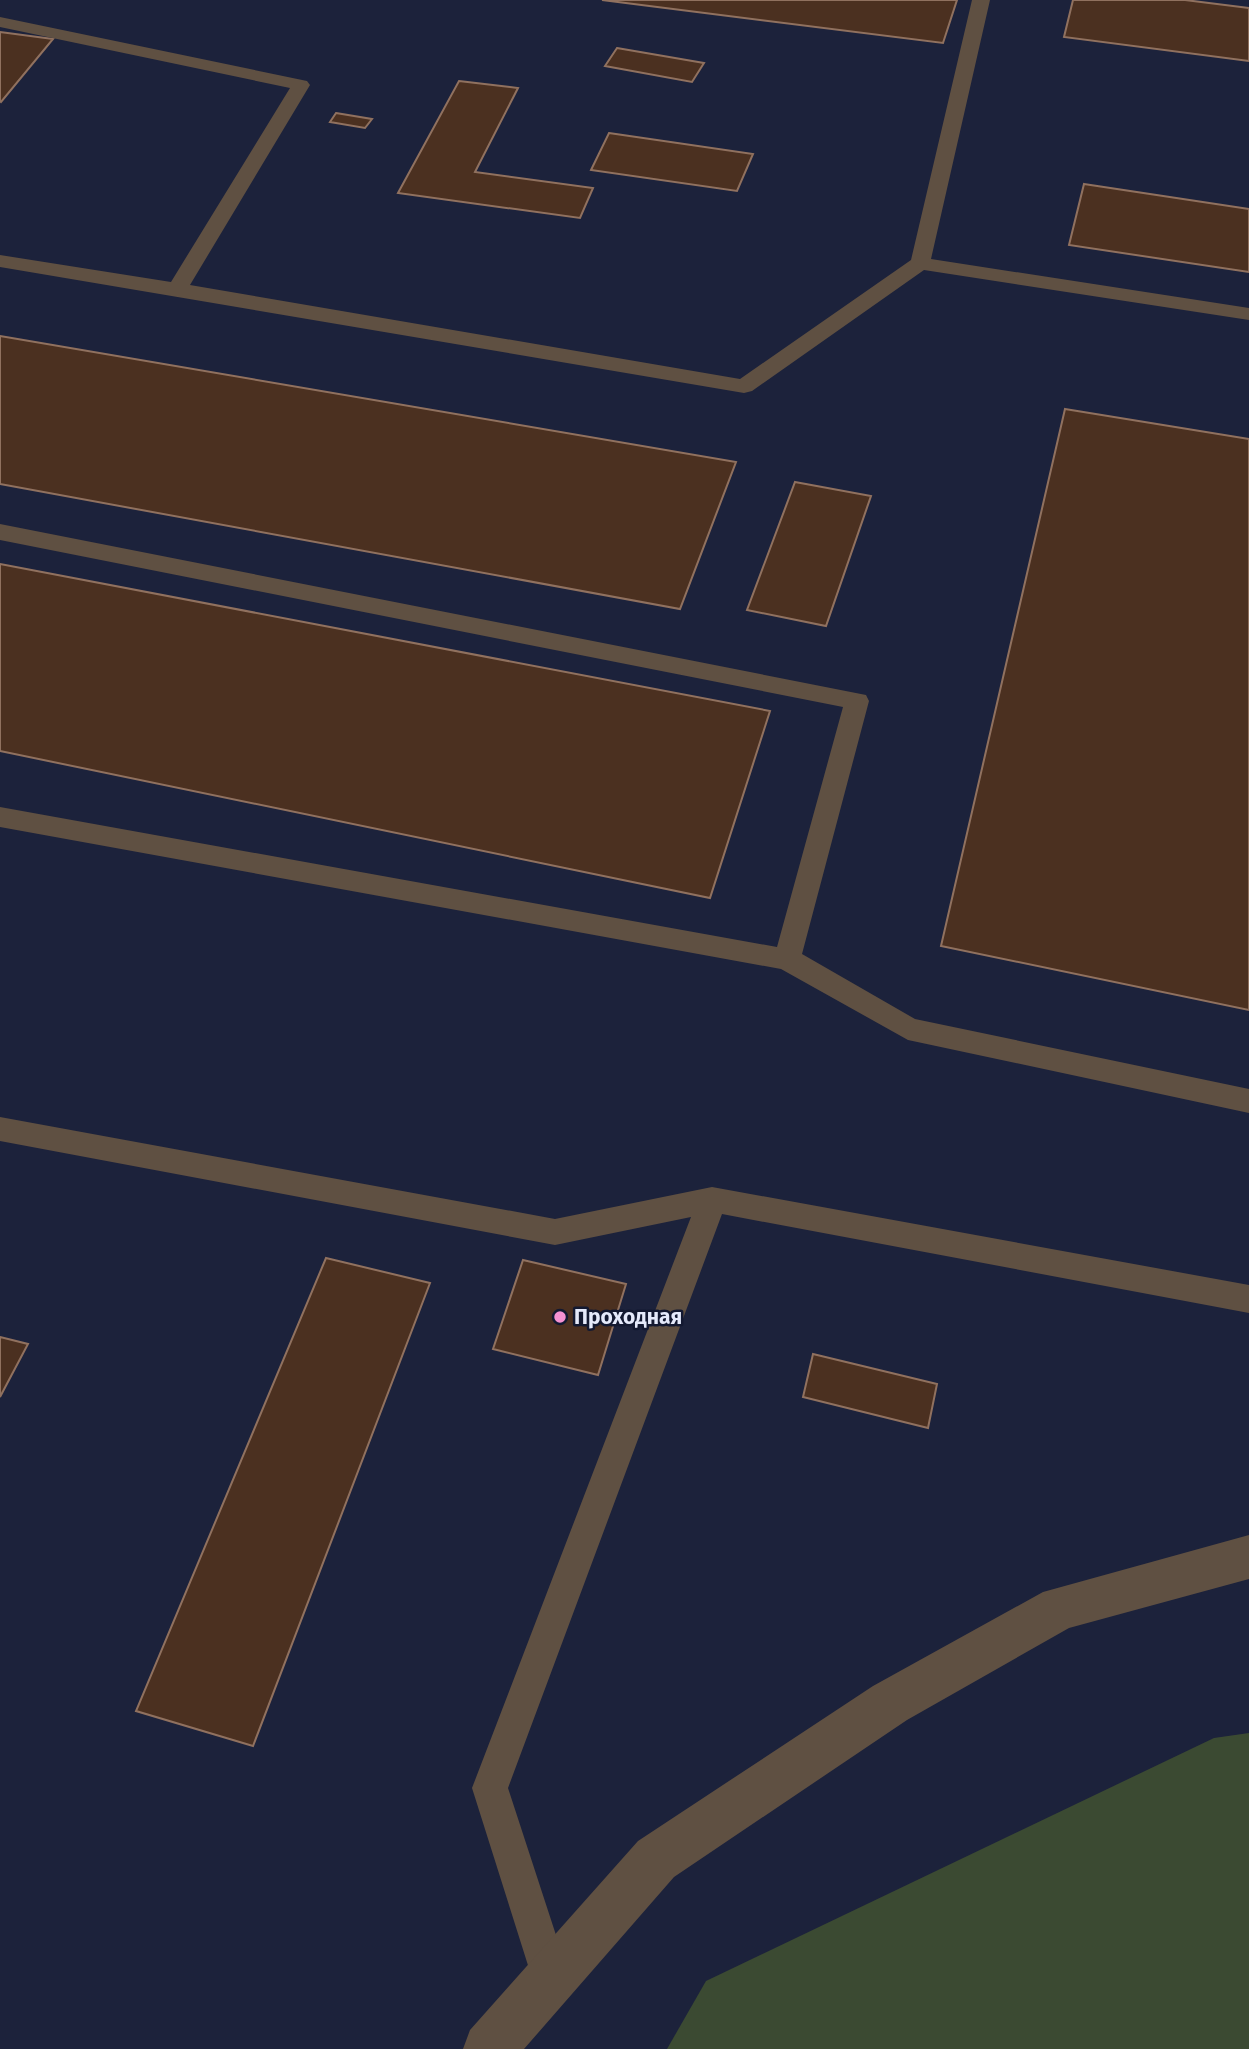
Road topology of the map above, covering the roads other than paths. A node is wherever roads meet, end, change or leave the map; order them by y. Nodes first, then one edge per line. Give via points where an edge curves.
1 (981, 0) edge
2 (0, 22) edge
3 (0, 261) edge
4 (920, 263) junction
5 (37, 265) junction
6 (0, 271) edge
7 (177, 289) junction
8 (1249, 314) edge
9 (0, 532) edge
10 (0, 817) edge
11 (787, 959) junction
12 (1249, 1101) edge
13 (0, 1129) edge
14 (712, 1200) junction
15 (1249, 1299) edge
16 (1249, 1557) edge
17 (551, 1978) junction
18 (489, 2049) edge

1 - 4 lane
2 - 7 lane via 301,85
3 - 5 lane
4 - 7 lane via 744,386
4 - 8 lane
5 - 6 lane
5 - 7 lane
9 - 11 lane via 857,701
10 - 11 lane
11 - 12 lane via 908,1029
13 - 14 lane via 555,1232
14 - 15 lane
14 - 17 lane via 489,1788
16 - 17 street via 1060,1608 890,1703 656,1859
17 - 18 street

